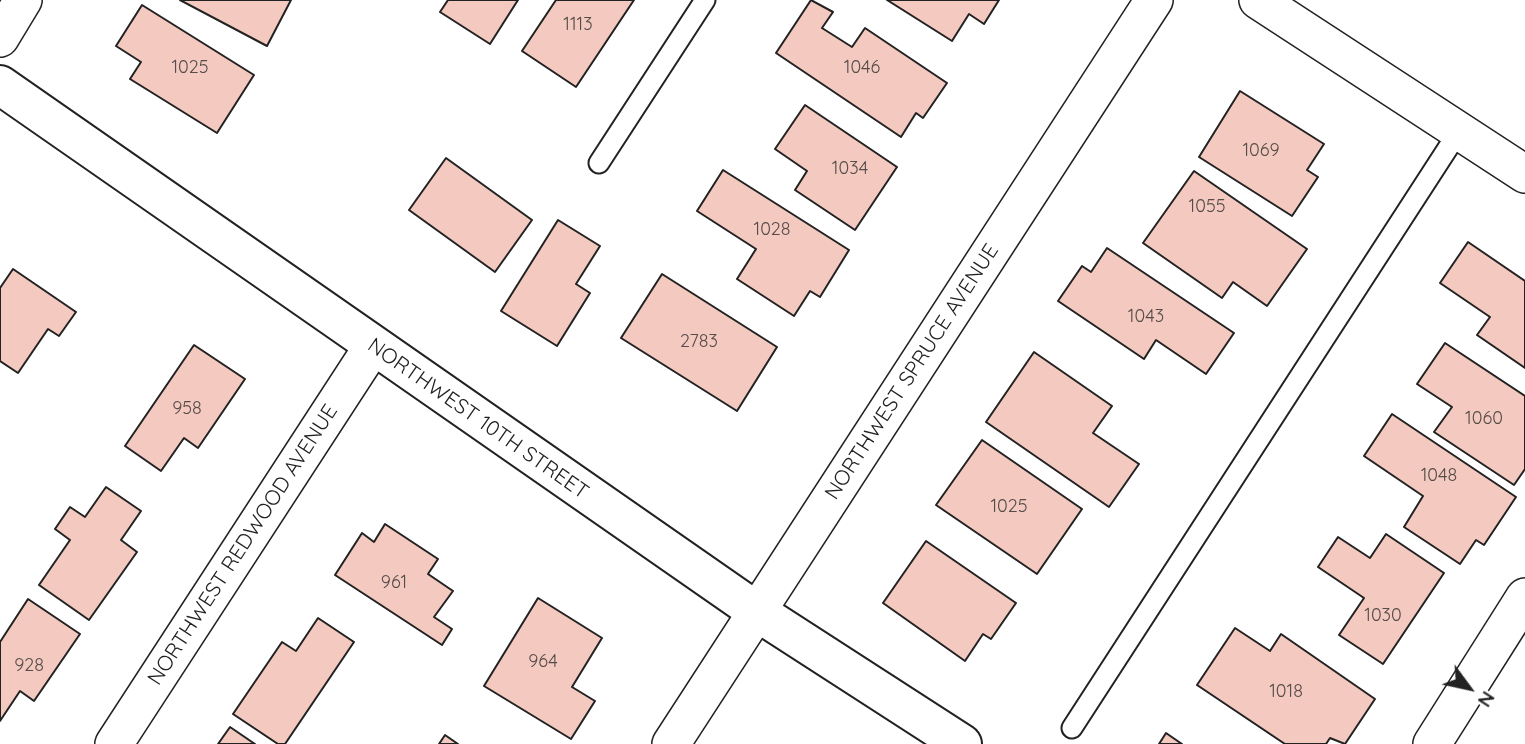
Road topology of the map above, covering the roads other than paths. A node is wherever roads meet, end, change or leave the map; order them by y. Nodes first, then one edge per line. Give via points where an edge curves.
1 (23, 0) edge
2 (705, 0) edge
3 (1154, 0) edge
4 (1258, 0) edge
5 (0, 38) edge
6 (0, 85) edge
7 (1459, 131) junction
8 (599, 163) dead end
9 (1525, 174) edge
10 (373, 346) junction
11 (1525, 597) edge
12 (756, 611) junction
13 (1072, 729) dead end
14 (114, 744) edge
15 (671, 744) edge
16 (962, 744) edge
17 (1432, 744) edge

1 - 5 street
2 - 8 lane
3 - 12 street, NORTHWEST SPRUCE AVENUE
4 - 7 street
6 - 10 street, NORTHWEST 10TH STREET
7 - 9 street
7 - 13 lane
10 - 12 street, NORTHWEST 10TH STREET
10 - 14 street, NORTHWEST REDWOOD AVENUE
11 - 17 street
12 - 15 street, NORTHWEST SPRUCE AVENUE
12 - 16 street, NORTHWEST 10TH STREET

